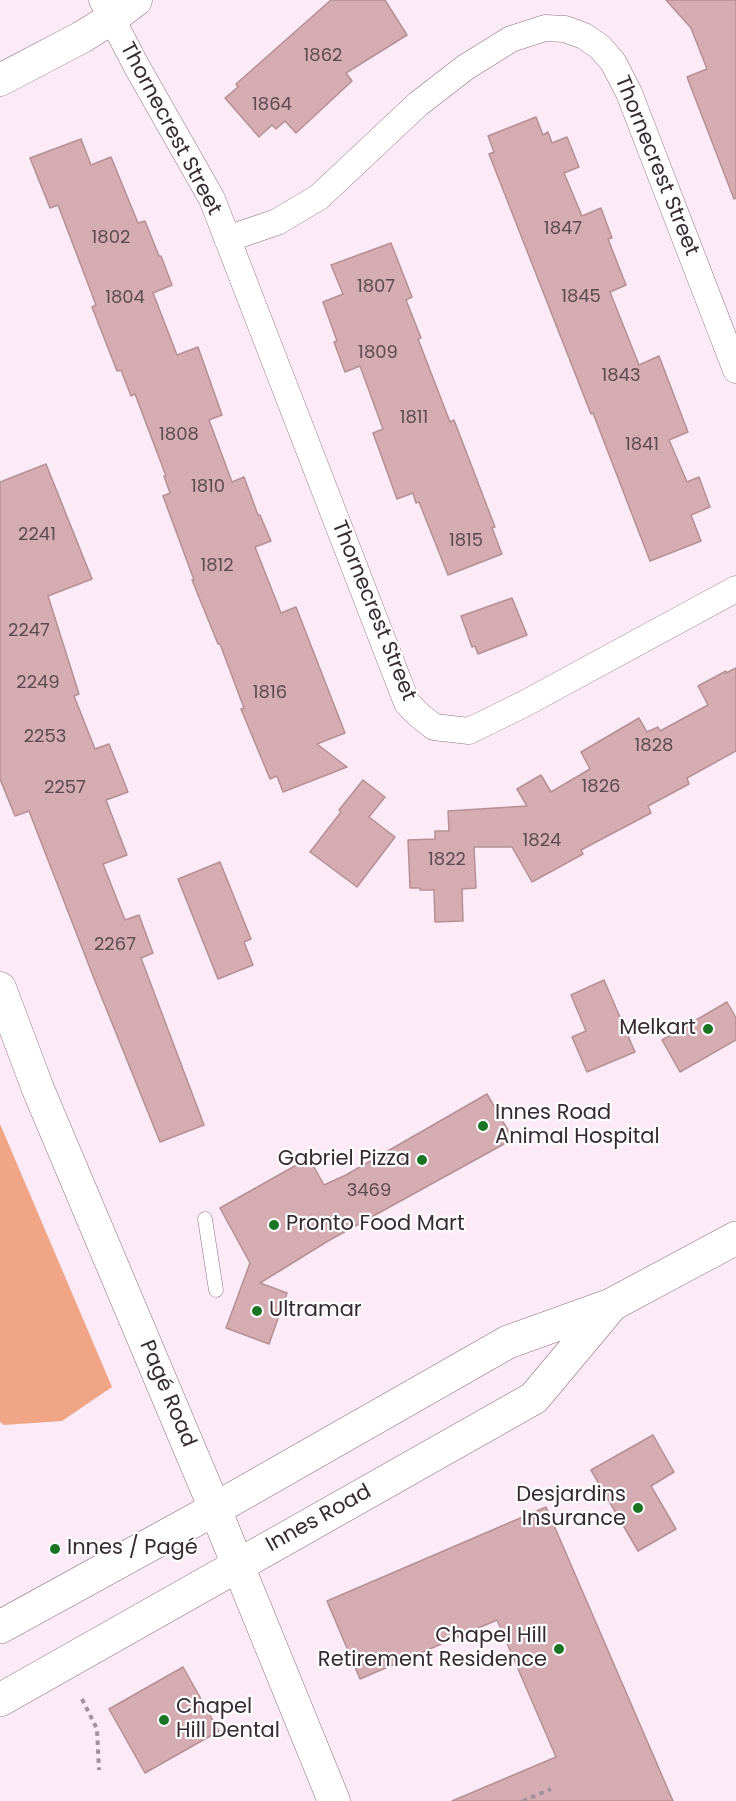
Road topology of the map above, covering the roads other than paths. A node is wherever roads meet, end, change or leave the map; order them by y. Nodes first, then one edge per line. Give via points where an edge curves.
1 (136, 0) edge
2 (106, 9) edge
3 (0, 80) edge
4 (227, 239) junction
5 (736, 370) edge
6 (736, 590) edge
7 (0, 988) edge
8 (205, 1219) dead end
9 (736, 1238) edge
10 (216, 1290) dead end
11 (611, 1305) junction
12 (216, 1509) junction
13 (238, 1565) junction
14 (0, 1627) edge
15 (0, 1700) edge
16 (334, 1801) edge

1 - 2 street
2 - 3 street via 82,37
2 - 4 street, Thornecrest Street via 212,199
4 - 5 street, Thornecrest Street via 277,222 319,197 418,104 466,67 511,39 545,28 564,29 600,47 629,93
4 - 6 street, Thornecrest Street via 407,703 434,727 469,731
7 - 12 street, Pagé Road via 38,1089
8 - 10 lane
9 - 11 main road, Innes Road
11 - 12 main road, Innes Road via 508,1342
11 - 13 main road, Innes Road via 534,1398
12 - 13 street, Pagé Road
12 - 14 main road, Innes Road
13 - 15 main road, Innes Road
13 - 16 street, Pagé Road

